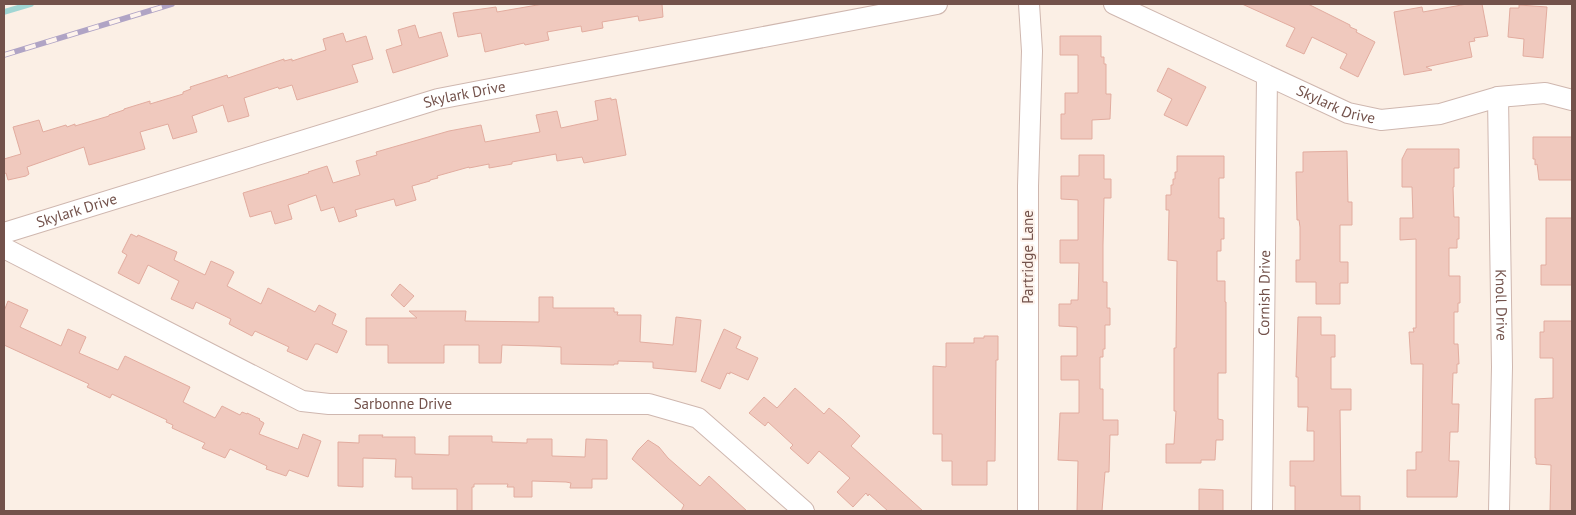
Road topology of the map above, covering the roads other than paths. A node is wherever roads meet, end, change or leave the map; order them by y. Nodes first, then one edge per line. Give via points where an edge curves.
1 (937, 4) edge
2 (1029, 4) edge
3 (1114, 4) edge
4 (1267, 76) junction
5 (1498, 97) junction
6 (1572, 100) edge
7 (4, 233) edge
8 (4, 248) edge
9 (804, 511) edge
10 (1028, 511) edge
11 (1262, 511) edge
12 (1499, 511) edge

1 - 7 street, Skylark Drive via 438,99
2 - 10 street, Partridge Lane via 1032,51 1028,186
3 - 4 street, Skylark Drive
4 - 5 street, Skylark Drive via 1348,113 1381,120 1440,114
4 - 11 street, Cornish Drive
5 - 6 street, Skylark Drive via 1545,93
5 - 12 street, Knoll Drive via 1502,367
8 - 9 street, Sarbonne Drive via 302,401 329,404 649,404 698,418

